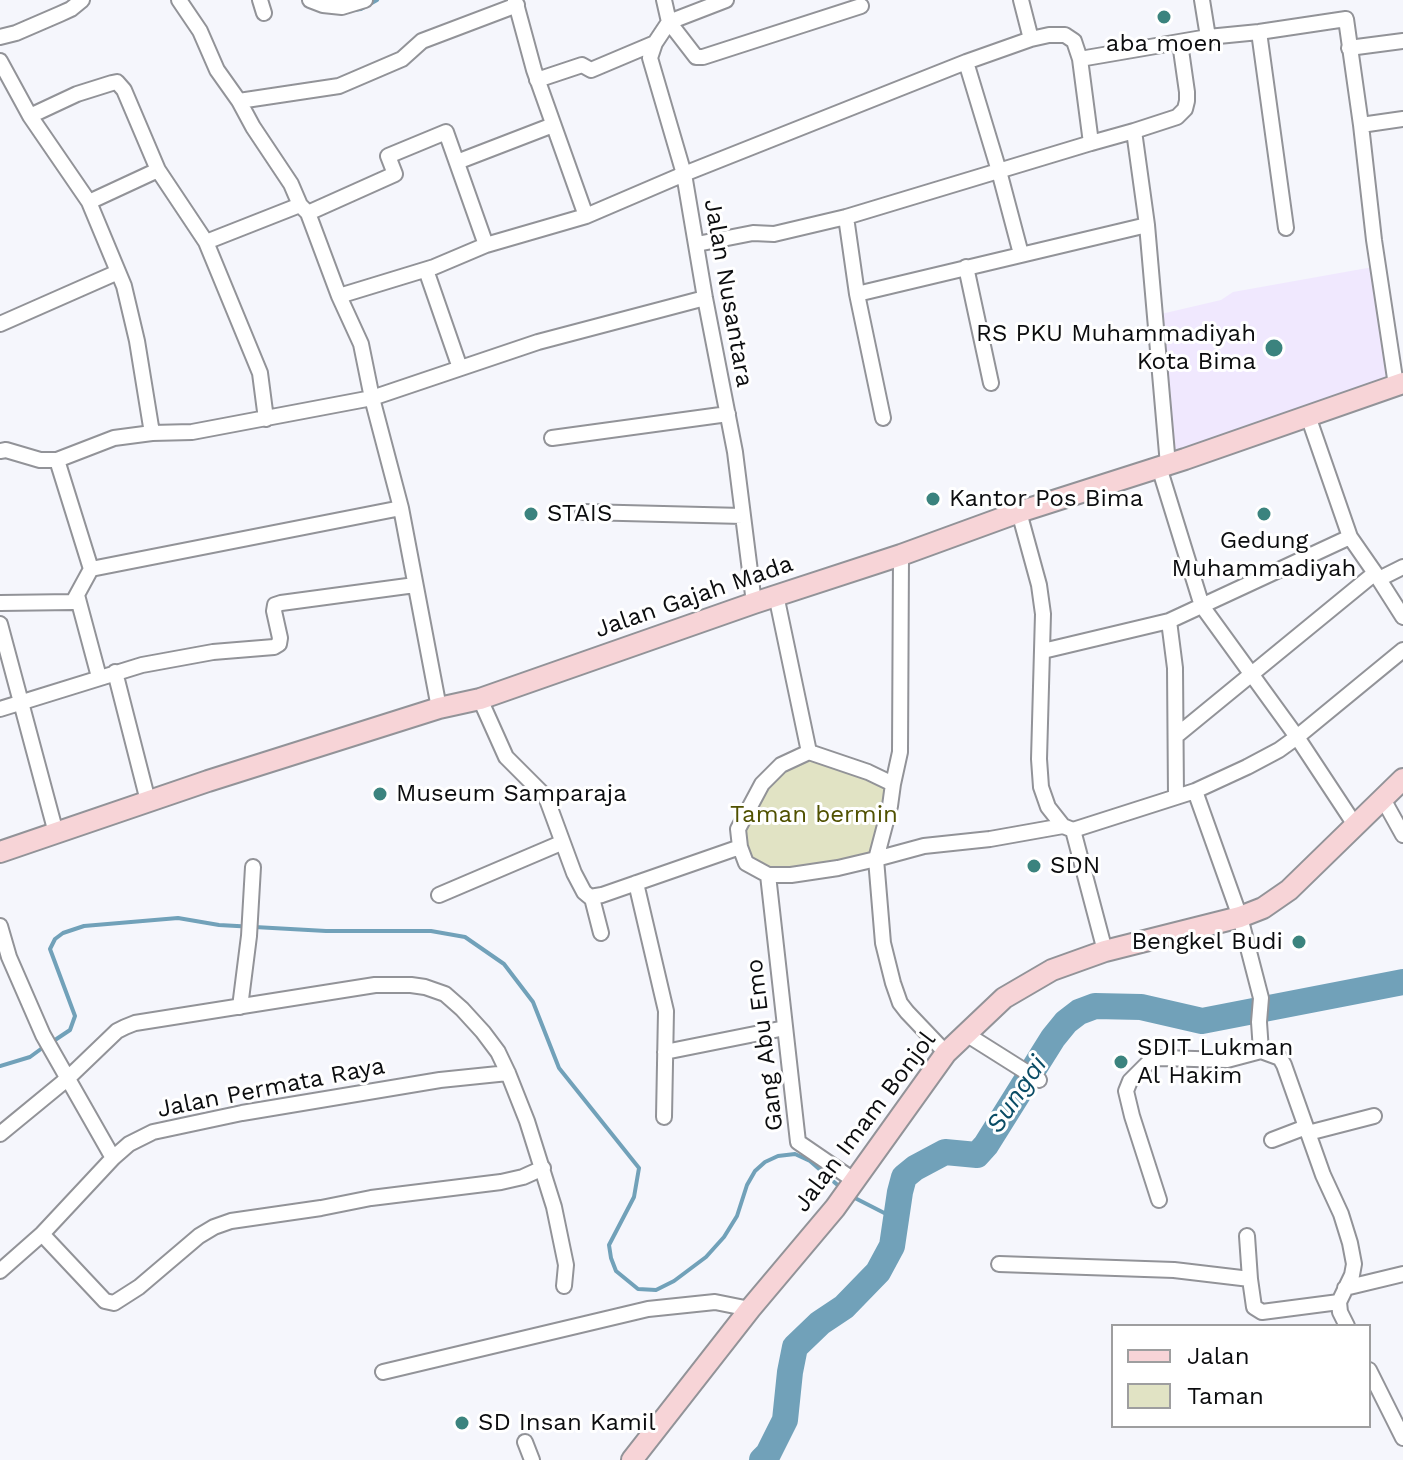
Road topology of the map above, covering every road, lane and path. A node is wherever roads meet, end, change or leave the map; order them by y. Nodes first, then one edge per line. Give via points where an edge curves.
1 (82, 0) edge
2 (179, 0) edge
3 (310, 0) edge
4 (365, 0) edge
5 (664, 0) edge
6 (726, 0) edge
7 (1021, 0) edge
8 (1202, 0) edge
9 (516, 2) edge
10 (861, 6) dead end
11 (669, 22) junction
12 (1259, 32) junction
13 (0, 37) edge
14 (1208, 37) junction
15 (1031, 39) junction
16 (1403, 41) edge
17 (655, 43) junction
18 (1180, 43) junction
19 (1349, 48) junction
20 (1080, 59) junction
21 (0, 61) edge
22 (966, 62) junction
23 (537, 80) junction
24 (239, 101) junction
25 (30, 116) junction
26 (1403, 119) edge
27 (553, 125) junction
28 (1361, 125) junction
29 (1134, 131) junction
30 (1091, 143) junction
31 (457, 162) junction
32 (158, 170) junction
33 (999, 171) junction
34 (684, 174) junction
35 (89, 202) junction
36 (304, 209) junction
37 (586, 216) junction
38 (846, 217) junction
39 (1147, 225) junction
40 (1286, 228) dead end
41 (206, 242) junction
42 (697, 244) junction
43 (486, 245) junction
44 (1021, 254) junction
45 (966, 267) junction
46 (426, 270) junction
47 (118, 272) junction
48 (857, 294) junction
49 (339, 296) junction
50 (705, 298) junction
51 (0, 324) edge
52 (460, 368) junction
53 (991, 383) dead end
54 (1399, 384) edge
55 (372, 398) junction
56 (728, 414) junction
57 (1308, 416) junction
58 (883, 418) dead end
59 (266, 419) junction
60 (152, 433) junction
61 (552, 438) dead end
62 (0, 451) edge
63 (57, 460) junction
64 (1164, 466) junction
65 (401, 508) junction
66 (583, 512) dead end
67 (1019, 512) junction
68 (743, 516) junction
69 (1350, 537) junction
70 (901, 555) junction
71 (1403, 567) edge
72 (91, 569) junction
73 (1377, 576) junction
74 (415, 585) junction
75 (77, 595) junction
76 (776, 595) junction
77 (0, 603) edge
78 (754, 603) junction
79 (1202, 606) junction
80 (1403, 617) edge
81 (1169, 621) junction
82 (0, 624) edge
83 (1403, 650) edge
84 (1043, 651) junction
85 (115, 672) junction
86 (1251, 674) junction
87 (99, 677) junction
88 (480, 699) junction
89 (21, 702) junction
90 (439, 708) junction
91 (0, 709) edge
92 (1176, 736) junction
93 (1297, 737) junction
94 (809, 752) junction
95 (893, 784) junction
96 (1402, 784) edge
97 (1195, 791) junction
98 (1176, 797) junction
99 (1383, 799) junction
100 (148, 801) junction
101 (1355, 825) junction
102 (1068, 828) junction
103 (56, 833) junction
104 (1403, 835) edge
105 (561, 843) junction
106 (740, 847) junction
107 (0, 852) edge
108 (876, 859) junction
109 (253, 867) dead end
110 (768, 875) junction
111 (636, 883) junction
112 (439, 895) dead end
113 (592, 898) junction
114 (1240, 917) junction
115 (1, 932) edge
116 (601, 933) dead end
117 (1105, 951) junction
118 (240, 1007) junction
119 (785, 1028) junction
120 (966, 1034) junction
121 (1261, 1051) junction
122 (665, 1052) junction
123 (946, 1053) junction
124 (508, 1073) junction
125 (67, 1079) junction
126 (1039, 1080) dead end
127 (1374, 1116) dead end
128 (664, 1117) dead end
129 (1307, 1130) junction
130 (0, 1134) edge
131 (1272, 1140) dead end
132 (113, 1158) junction
133 (543, 1168) junction
134 (848, 1190) junction
135 (1159, 1200) dead end
136 (42, 1234) junction
137 (1247, 1236) dead end
138 (999, 1264) dead end
139 (0, 1271) edge
140 (1403, 1274) edge
141 (1250, 1279) junction
142 (564, 1286) dead end
143 (1342, 1295) junction
144 (750, 1309) junction
145 (1346, 1324) edge
146 (383, 1372) dead end
147 (1371, 1374) edge
148 (1403, 1438) edge
149 (525, 1442) dead end
150 (532, 1460) edge
151 (632, 1460) edge

1 - 13 street
2 - 24 street
3 - 4 street via 342,7
5 - 11 street
6 - 11 street
7 - 15 street
8 - 14 street
9 - 23 street
9 - 24 street via 422,41 402,59 339,86
10 - 11 street via 703,57 696,57
11 - 17 street
12 - 14 street
12 - 19 street via 1346,19
12 - 40 street
14 - 18 street
15 - 20 street via 1069,36
15 - 22 street
16 - 19 street
17 - 23 street via 591,70 582,65
17 - 34 street, Jalan Nusantara via 650,58
18 - 20 street
18 - 29 street via 1185,109 1177,117
19 - 28 street
20 - 30 street
21 - 25 street
22 - 33 street
22 - 34 street
23 - 27 street
24 - 36 street
25 - 32 street via 117,82
25 - 35 street
26 - 28 street
27 - 31 street
27 - 37 street
28 - 54 street
29 - 30 street
29 - 39 street
30 - 33 street
31 - 36 street via 446,132 388,156 395,174
31 - 43 street
32 - 35 street
32 - 41 street
33 - 38 street
33 - 44 street
34 - 37 street
34 - 42 street, Jalan Nusantara
35 - 47 street
36 - 41 street
36 - 49 street
37 - 43 street
38 - 42 street
38 - 48 street
39 - 44 street
39 - 64 street
41 - 59 street via 260,373
42 - 50 street, Jalan Nusantara
43 - 46 street
44 - 45 street
45 - 48 street
45 - 53 street
46 - 49 street
46 - 52 street
47 - 51 street
47 - 60 street
48 - 58 street
49 - 55 street via 361,344
50 - 52 street
50 - 56 street, Jalan Nusantara
52 - 55 street
54 - 57 main road, Jalan Gajah Mada
55 - 59 street
55 - 65 street
56 - 61 street
56 - 68 street, Jalan Nusantara
57 - 64 main road, Jalan Gajah Mada
57 - 69 street
59 - 60 street
60 - 63 street via 114,438
62 - 63 street
63 - 72 street
64 - 67 main road, Jalan Gajah Mada
64 - 79 street
65 - 72 street
65 - 74 street
66 - 68 street
67 - 70 main road, Jalan Gajah Mada
67 - 84 street via 1042,598
68 - 78 street, Jalan Nusantara
69 - 73 street
69 - 79 street
70 - 76 main road, Jalan Gajah Mada
70 - 95 street via 900,752
71 - 73 street
72 - 75 street
73 - 80 street
73 - 86 street
74 - 85 street via 275,605 280,638 274,647 213,652
74 - 90 street
75 - 77 street via 73,602
75 - 87 street
76 - 78 main road, Jalan Gajah Mada
76 - 94 street
78 - 88 main road, Jalan Gajah Mada
79 - 81 street
79 - 86 street
81 - 84 street
81 - 92 street
82 - 89 street
83 - 93 street
84 - 102 street via 1041,787 1048,807
85 - 87 street
85 - 100 street
86 - 92 street
86 - 93 street
87 - 89 street
88 - 90 main road, Jalan Gajah Mada
88 - 105 street via 506,757 546,797
89 - 91 street
89 - 103 street
90 - 100 main road, Jalan Gajah Mada
92 - 98 street
93 - 97 street
93 - 101 street
94 - 95 street
94 - 106 street via 781,765 762,784 738,829
95 - 108 street
96 - 99 main road, Jalan Imam Bonjol
97 - 98 street
97 - 114 street
98 - 102 street
99 - 101 main road, Jalan Imam Bonjol
99 - 104 street
100 - 103 main road, Jalan Gajah Mada
101 - 114 main road, Jalan Imam Bonjol via 1289,890
102 - 108 street via 924,846
102 - 117 street
103 - 107 main road, Jalan Gajah Mada
105 - 112 street
105 - 113 street via 584,892
106 - 110 street via 746,863
106 - 111 street
108 - 110 street
108 - 123 street via 883,943 900,1003
109 - 118 street
110 - 119 street, Gang Abu Emo
111 - 113 street
111 - 122 street via 666,1011
113 - 116 street
114 - 117 main road, Jalan Imam Bonjol
114 - 121 street via 1261,998
115 - 125 street
117 - 120 main road, Jalan Imam Bonjol via 1052,970 1013,992
118 - 124 street via 375,985 425,987 445,994 462,1009 498,1052
118 - 125 street via 125,1027
119 - 122 street
119 - 134 street, Gang Abu Emo via 798,1142
120 - 123 main road, Jalan Imam Bonjol
120 - 126 street
121 - 129 street via 1280,1058
121 - 135 street via 1227,1060 1152,1059 1130,1081 1126,1091 1132,1116
122 - 128 street
123 - 134 main road, Jalan Imam Bonjol
124 - 132 street, Jalan Permata Raya via 440,1080 164,1129 140,1137
124 - 133 street
125 - 130 street
125 - 132 street
127 - 129 street
129 - 131 street
129 - 143 street via 1350,1243 1354,1264
132 - 136 street, Jalan Permata Raya
133 - 136 street via 501,1182 231,1221 199,1236 114,1303 105,1301
133 - 142 street via 566,1265
134 - 144 main road, Jalan Imam Bonjol
136 - 139 street, Jalan Permata Raya
137 - 141 street
138 - 141 street via 1174,1270
140 - 143 street
141 - 143 street via 1254,1307 1262,1312
143 - 145 street via 1340,1312
144 - 146 street via 715,1302 648,1309
144 - 151 main road, Jalan Imam Bonjol
147 - 148 street
149 - 150 street

